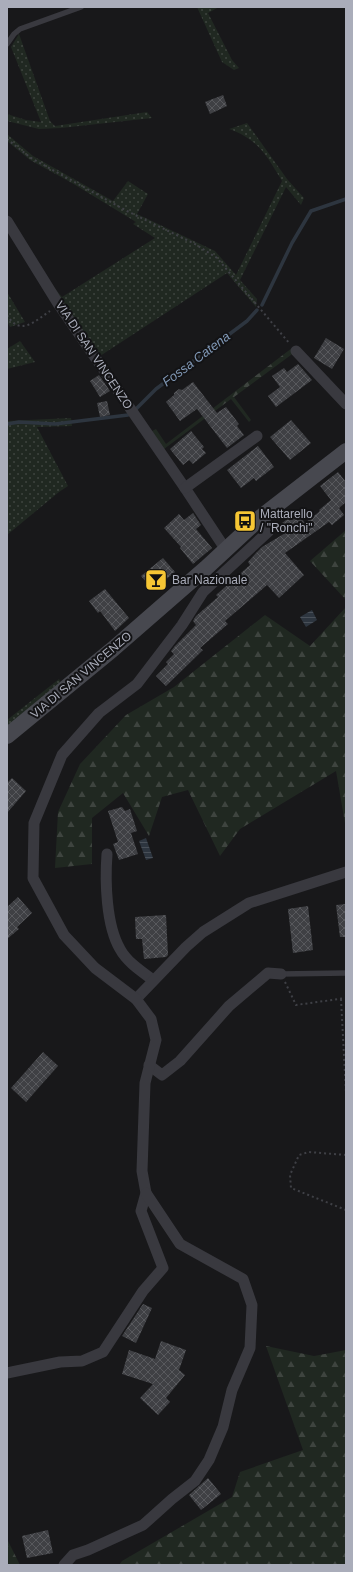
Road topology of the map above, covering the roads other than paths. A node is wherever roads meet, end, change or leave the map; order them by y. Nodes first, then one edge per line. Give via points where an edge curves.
1 (81, 7) edge
2 (7, 44) edge
3 (7, 221) edge
4 (296, 351) road end
5 (346, 404) edge
6 (257, 436) dead end
7 (346, 451) edge
8 (185, 488) junction
9 (252, 535) junction
10 (226, 550) junction
11 (7, 736) edge
12 (107, 854) dead end
13 (346, 872) edge
14 (346, 973) edge
15 (281, 974) joint
16 (153, 980) junction
17 (136, 999) junction
18 (149, 1066) junction
19 (146, 1193) junction
20 (7, 1373) edge
21 (64, 1565) edge

1 - 2 lane via 20,29
3 - 8 street, VIA DI SAN VINCENZO via 59,305
4 - 5 street
6 - 8 street
7 - 9 main road, VIA DI SAN VINCENZO
8 - 10 street, VIA DI SAN VINCENZO
9 - 10 main road, VIA DI SAN VINCENZO
9 - 17 street via 202,592 182,625 137,684 99,713 62,755 34,822 33,878 64,934 96,968
10 - 11 main road, VIA DI SAN VINCENZO via 113,649
12 - 16 street via 107,896 114,932 120,948 131,963
13 - 16 street via 249,903 203,932
14 - 15 lane
15 - 18 street via 268,973 229,1006 180,1061 162,1075
16 - 17 street
17 - 18 street via 151,1018 156,1040
18 - 19 street via 145,1083 142,1150
19 - 20 street via 141,1211 163,1268 143,1291 103,1352 82,1361 60,1362
19 - 21 street via 180,1244 243,1279 252,1305 250,1348 232,1390 223,1427 209,1460 196,1481 143,1525 73,1555

